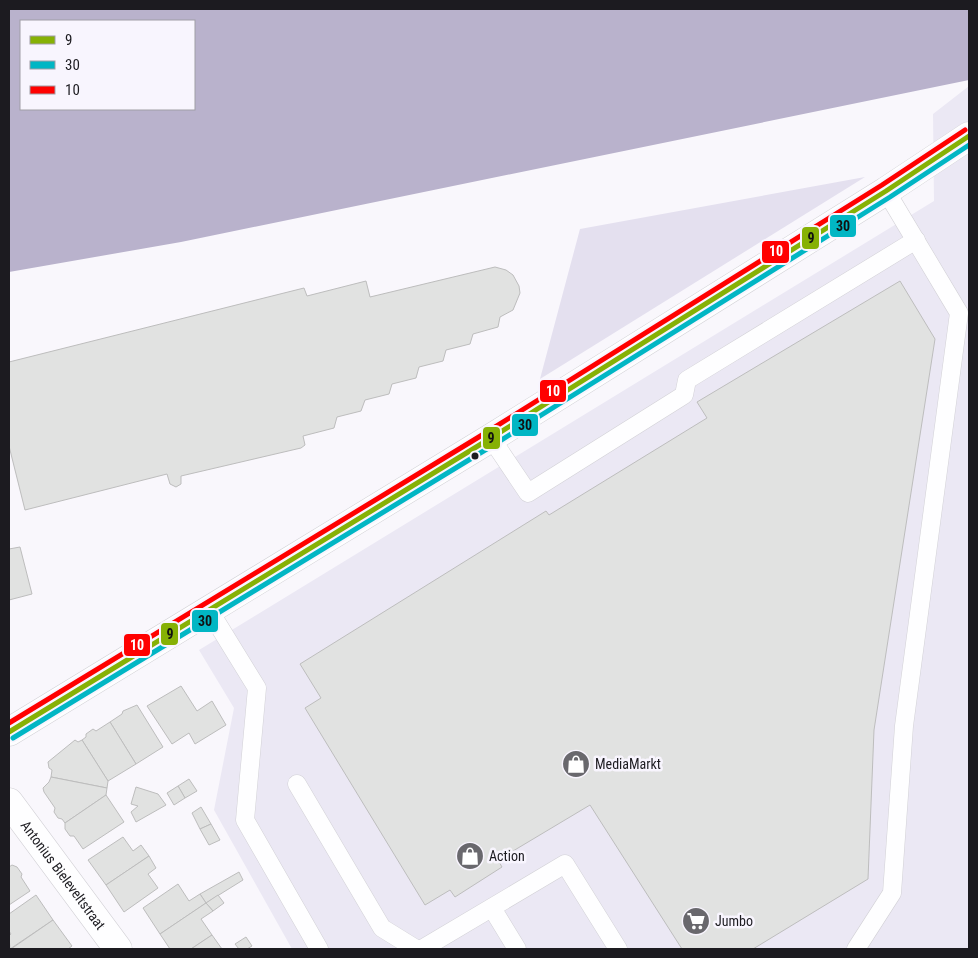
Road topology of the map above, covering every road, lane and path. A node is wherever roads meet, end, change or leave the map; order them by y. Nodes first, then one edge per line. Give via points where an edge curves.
1 (969, 136) edge
2 (886, 191) junction
3 (916, 240) junction
4 (491, 438) junction
5 (209, 610) junction
6 (9, 732) edge
7 (297, 784) dead end
8 (9, 802) edge
9 (492, 908) junction
10 (118, 949) edge
11 (320, 949) edge
12 (416, 949) edge
13 (422, 949) edge
14 (517, 949) edge
15 (618, 949) edge
16 (856, 949) edge

1 - 2 street
2 - 3 lane
2 - 4 street
3 - 4 lane via 687,380 684,395 528,493
3 - 16 lane via 959,313 904,726 892,893
4 - 5 street
5 - 6 street
5 - 11 lane via 257,688 245,820
7 - 12 lane via 382,928
8 - 10 street, Antonius Bieleveltstraat
9 - 13 lane
9 - 14 lane
9 - 15 lane via 565,864

